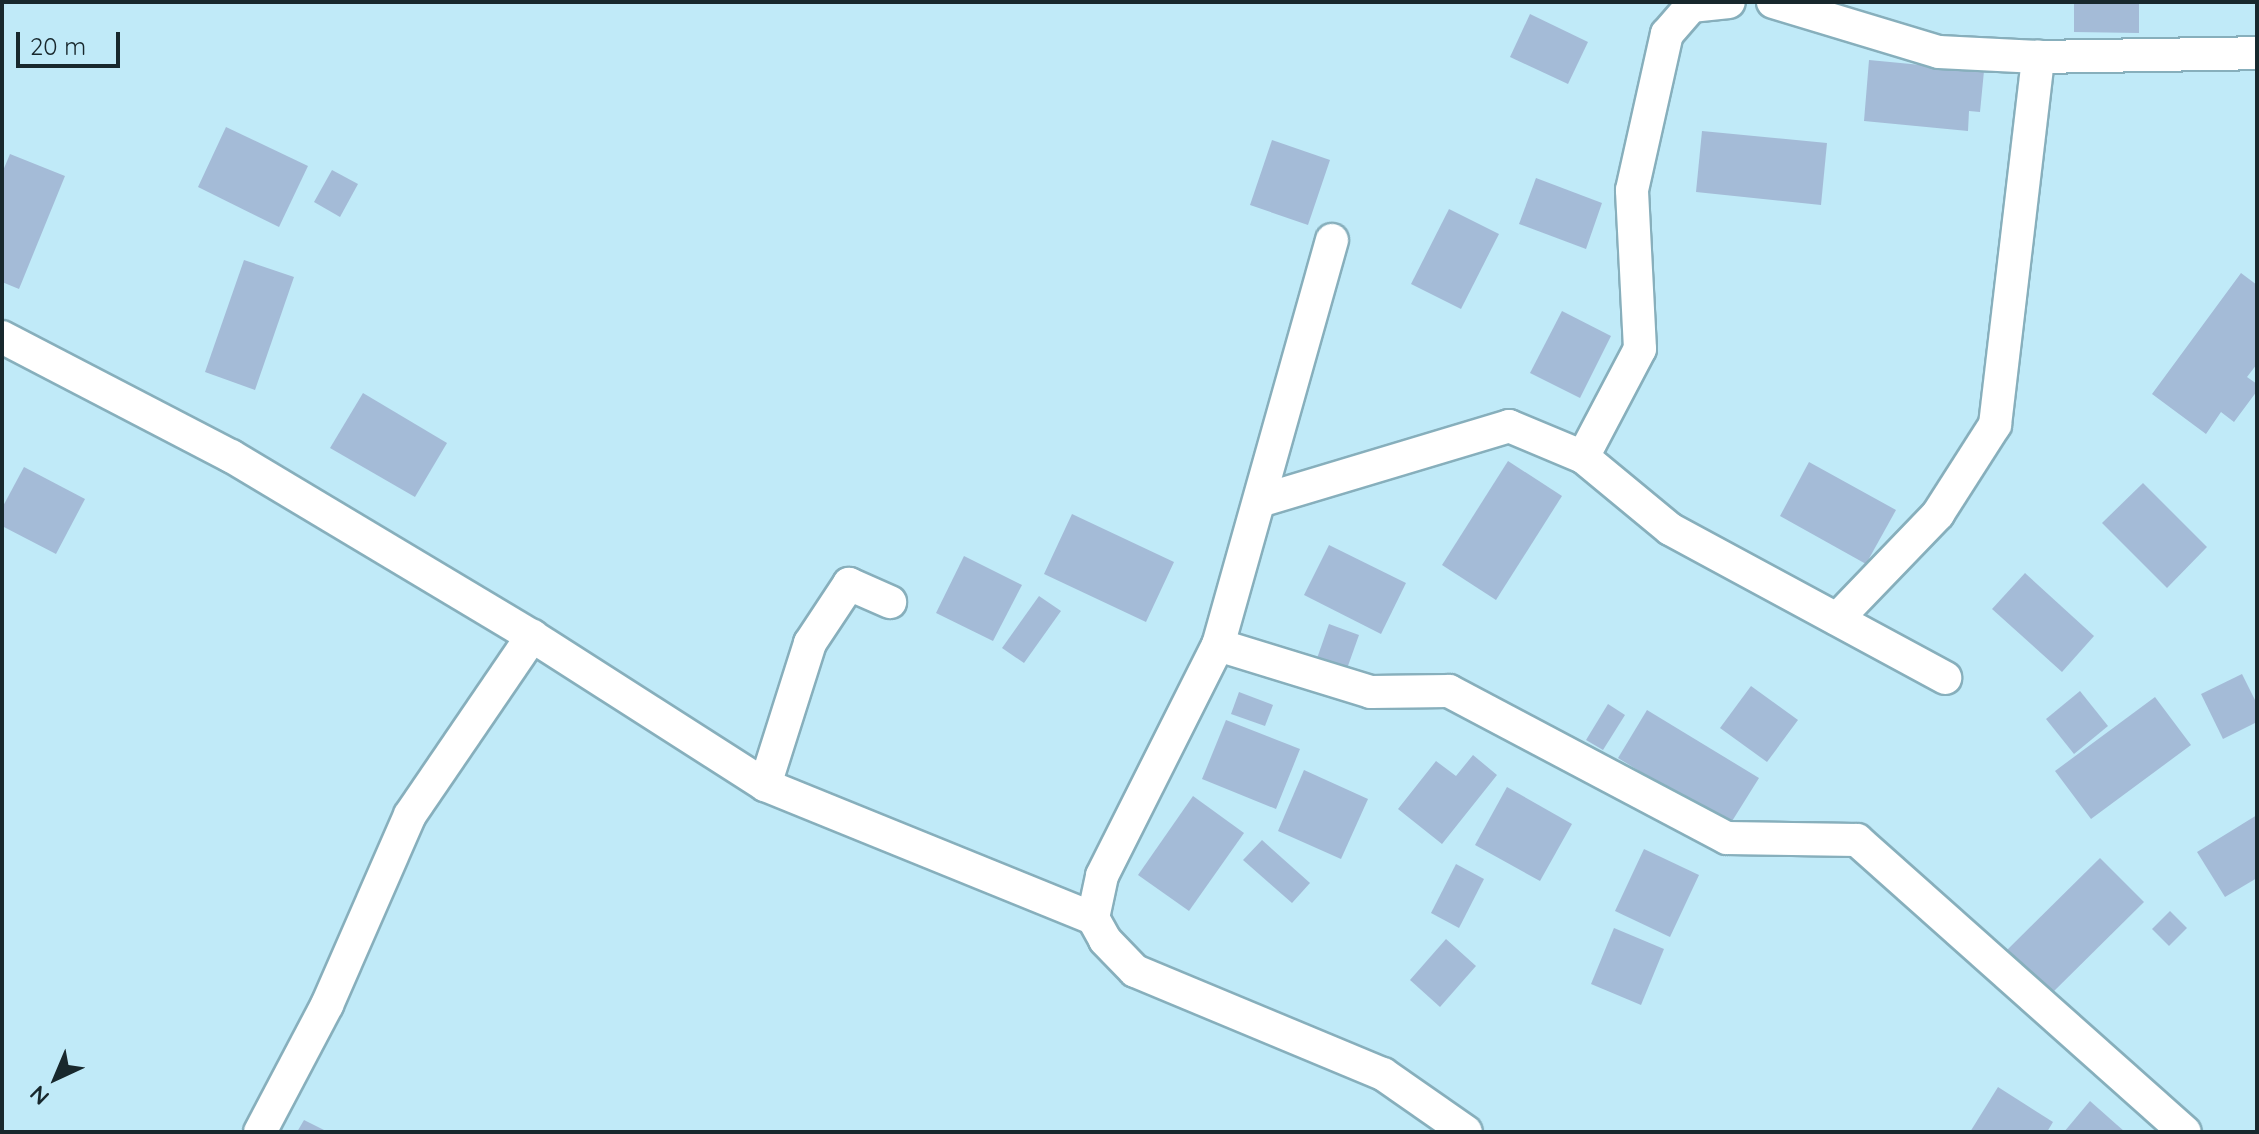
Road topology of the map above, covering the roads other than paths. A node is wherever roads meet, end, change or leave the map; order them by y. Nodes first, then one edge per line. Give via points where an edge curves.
1 (1729, 2) edge
2 (1773, 2) edge
3 (2257, 53) edge
4 (2038, 57) junction
5 (1332, 240) dead end
6 (2, 337) edge
7 (1583, 457) junction
8 (1263, 500) junction
9 (890, 602) dead end
10 (1837, 619) junction
11 (532, 636) junction
12 (1218, 645) junction
13 (1945, 678) dead end
14 (765, 785) junction
15 (1093, 918) junction
16 (260, 1132) edge
17 (1466, 1132) edge
18 (2185, 1132) edge

1 - 7 street via 1691,6 1667,34 1632,190 1640,349
2 - 4 street via 1939,52
3 - 4 street
4 - 10 street via 1995,425 1938,514
5 - 8 street
6 - 11 street via 231,456
7 - 8 street via 1509,426
7 - 10 street via 1670,529
8 - 12 street
9 - 14 street via 849,584 810,643
10 - 13 street
11 - 14 street
11 - 16 street via 410,815 327,1005
12 - 15 street via 1102,876
12 - 18 street via 1371,692 1449,691 1727,838 1857,840
14 - 15 street
15 - 17 street via 1105,940 1135,971 1383,1074

